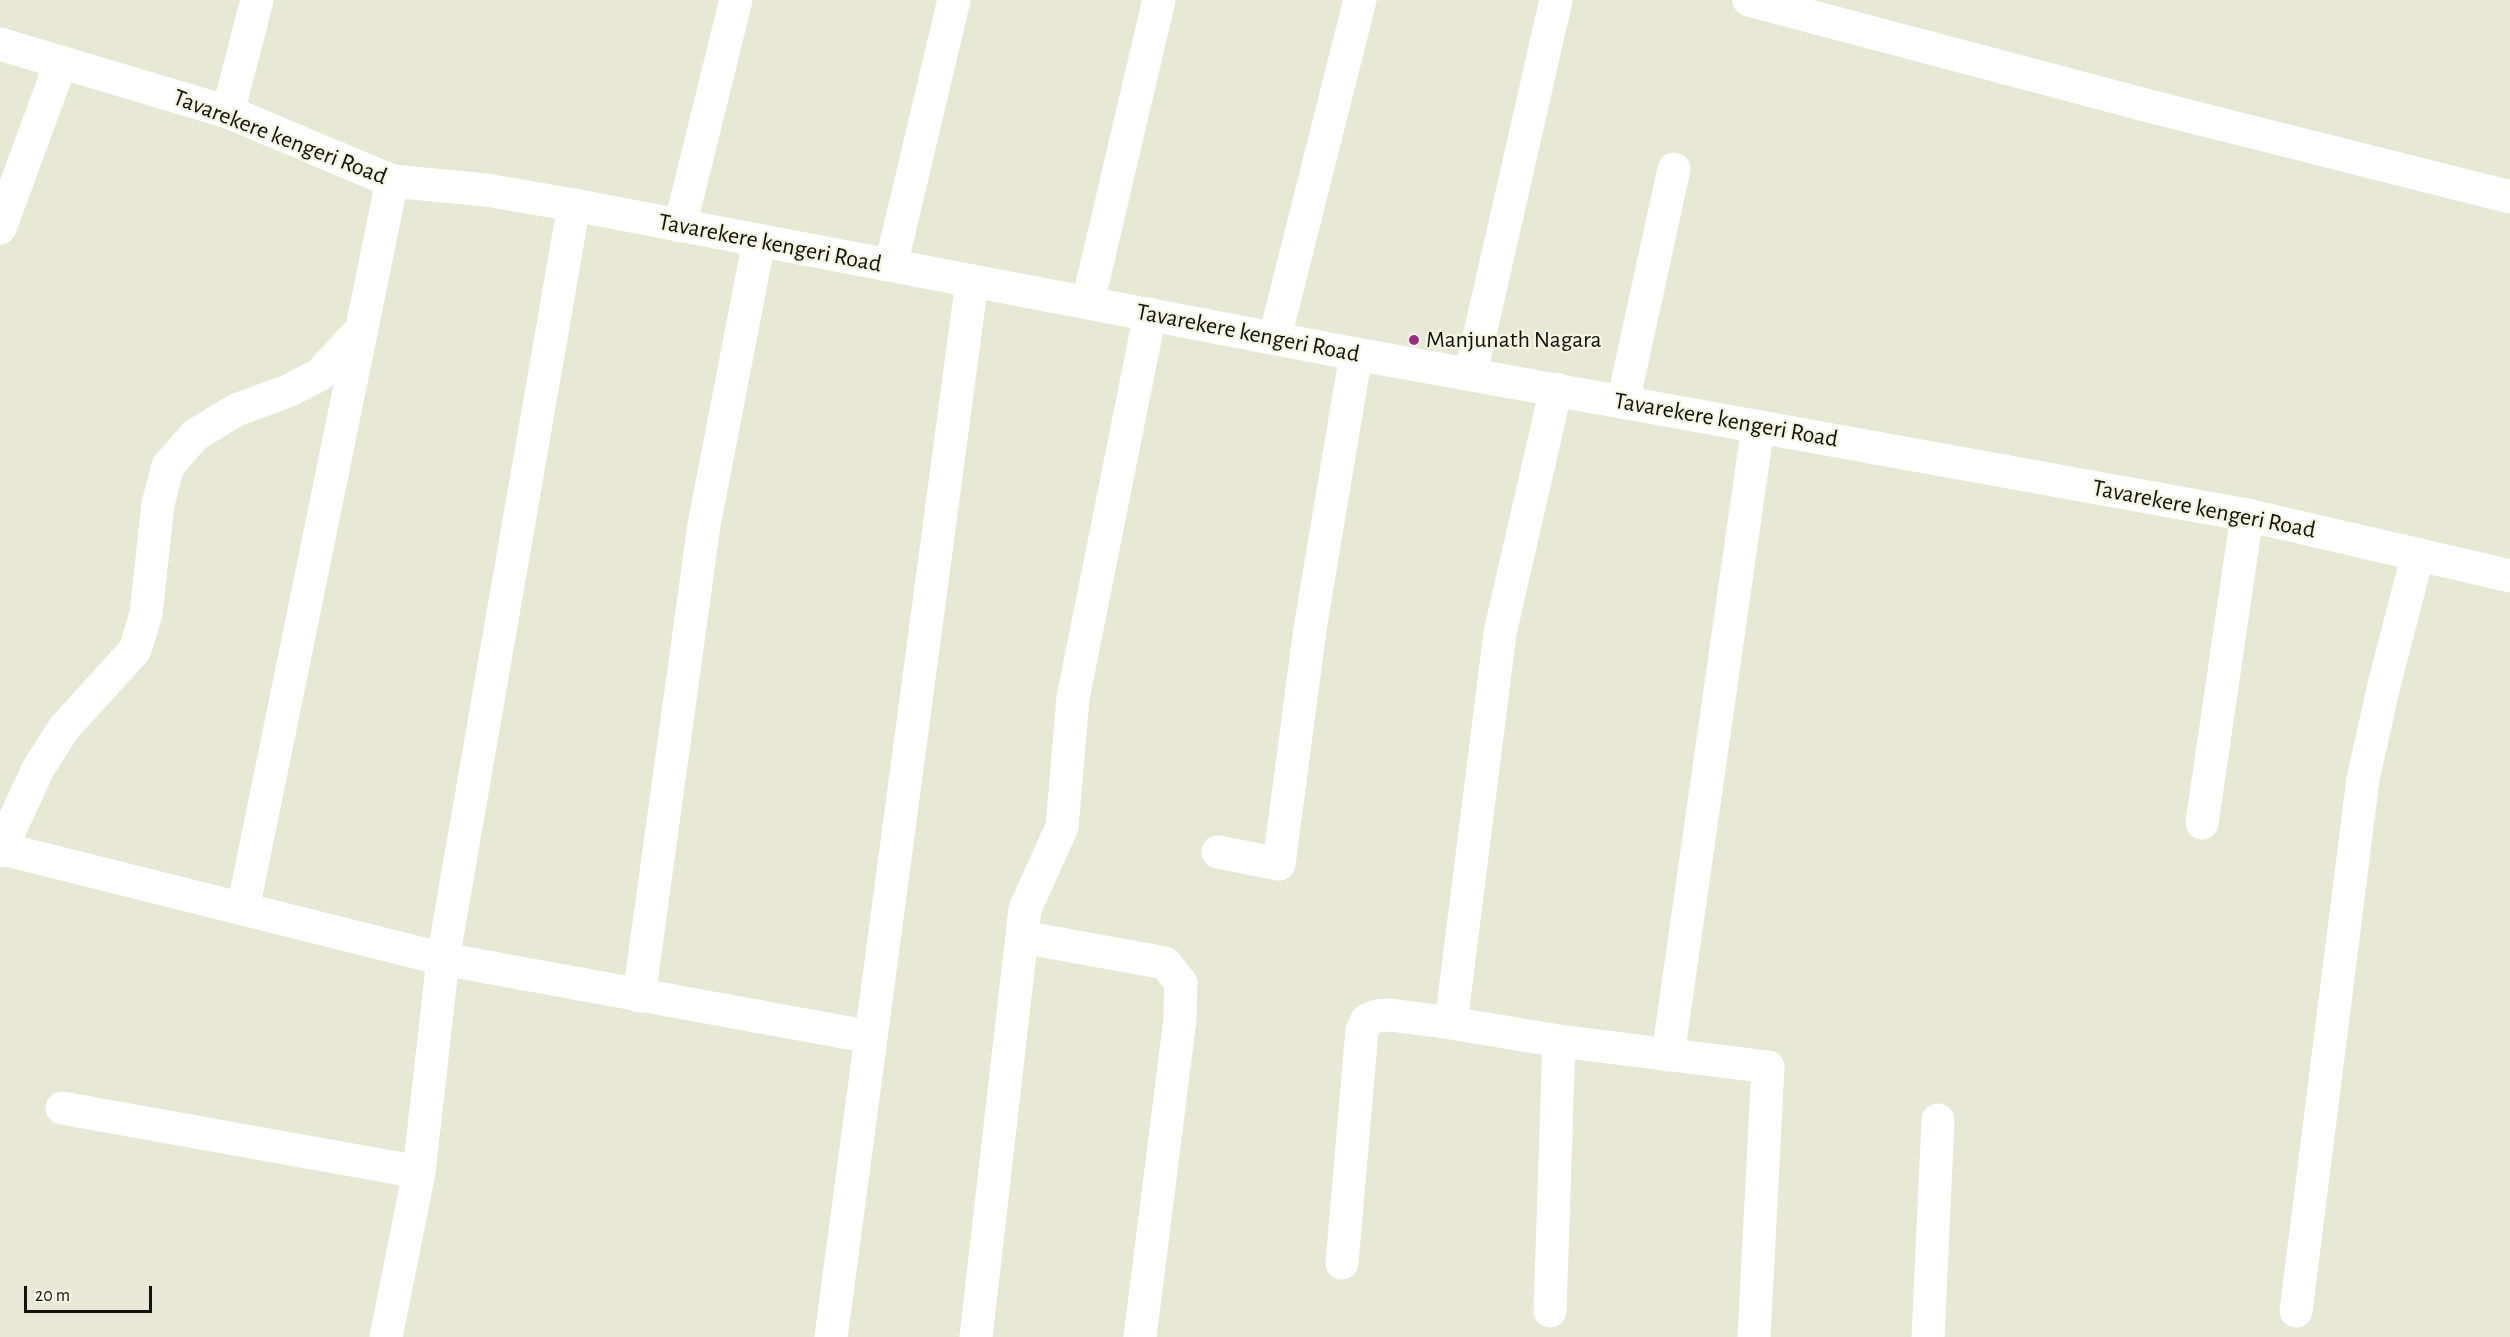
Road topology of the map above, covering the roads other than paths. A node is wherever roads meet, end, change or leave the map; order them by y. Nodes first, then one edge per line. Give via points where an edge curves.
1 (257, 0) edge
2 (735, 0) edge
3 (954, 0) edge
4 (1159, 0) edge
5 (1360, 0) edge
6 (1556, 0) edge
7 (1749, 0) edge
8 (0, 44) edge
9 (61, 62) junction
10 (228, 112) junction
11 (1674, 170) dead end
12 (392, 182) junction
13 (2508, 192) edge
14 (574, 205) junction
15 (680, 226) junction
16 (0, 228) edge
17 (759, 241) junction
18 (891, 265) junction
19 (972, 281) junction
20 (1088, 302) junction
21 (1150, 314) junction
22 (362, 329) junction
23 (1275, 337) junction
24 (1356, 354) junction
25 (1471, 373) junction
26 (1556, 389) junction
27 (1623, 402) junction
28 (1758, 426) junction
29 (2247, 515) junction
30 (2418, 554) junction
31 (2510, 576) edge
32 (2202, 822) dead end
33 (1, 850) edge
34 (1218, 852) dead end
35 (243, 909) junction
36 (1022, 937) junction
37 (443, 959) junction
38 (639, 996) junction
39 (1451, 1023) junction
40 (871, 1037) junction
41 (1559, 1041) junction
42 (1668, 1055) junction
43 (62, 1108) dead end
44 (1938, 1120) dead end
45 (419, 1172) junction
46 (1342, 1263) dead end
47 (1551, 1311) dead end
48 (2296, 1311) dead end
49 (386, 1337) edge
50 (831, 1337) edge
51 (976, 1337) edge
52 (1140, 1337) edge
53 (1754, 1337) edge
54 (1928, 1337) edge

1 - 10 street
2 - 15 street
3 - 18 street
4 - 20 street
5 - 23 street
6 - 25 street
7 - 13 street via 2153,107
8 - 9 street, Tavarekere kengeri Road
9 - 10 street, Tavarekere kengeri Road
9 - 16 street
10 - 12 street, Tavarekere kengeri Road
11 - 27 street
12 - 14 street, Tavarekere kengeri Road via 486,190
12 - 22 street
14 - 15 street, Tavarekere kengeri Road
14 - 37 street
15 - 17 street, Tavarekere kengeri Road
17 - 18 street, Tavarekere kengeri Road
17 - 38 street via 704,525
18 - 19 street, Tavarekere kengeri Road
19 - 20 street, Tavarekere kengeri Road
19 - 40 street
20 - 21 street, Tavarekere kengeri Road
21 - 23 street, Tavarekere kengeri Road
21 - 36 street via 1073,698 1062,827 1025,909
22 - 33 street via 319,375 236,410 195,435 168,466 158,504 146,614 135,650 64,728 38,769
22 - 35 street
23 - 24 street, Tavarekere kengeri Road
24 - 25 street, Tavarekere kengeri Road
24 - 34 street via 1310,629 1279,864
25 - 26 street, Tavarekere kengeri Road
26 - 27 street, Tavarekere kengeri Road
26 - 39 street via 1500,633
27 - 28 street, Tavarekere kengeri Road
28 - 29 street, Tavarekere kengeri Road
28 - 42 street
29 - 30 street, Tavarekere kengeri Road
29 - 32 street
30 - 31 street, Tavarekere kengeri Road
30 - 48 street via 2363,779
33 - 35 street
35 - 37 street
36 - 51 street
36 - 52 street via 1165,963 1181,983 1180,1019
37 - 38 street
37 - 45 street
38 - 40 street
39 - 41 street
39 - 46 street via 1377,1016 1367,1020 1362,1030
40 - 50 street
41 - 42 street
41 - 47 street
42 - 53 street via 1768,1067
43 - 45 street
44 - 54 street
45 - 49 street

